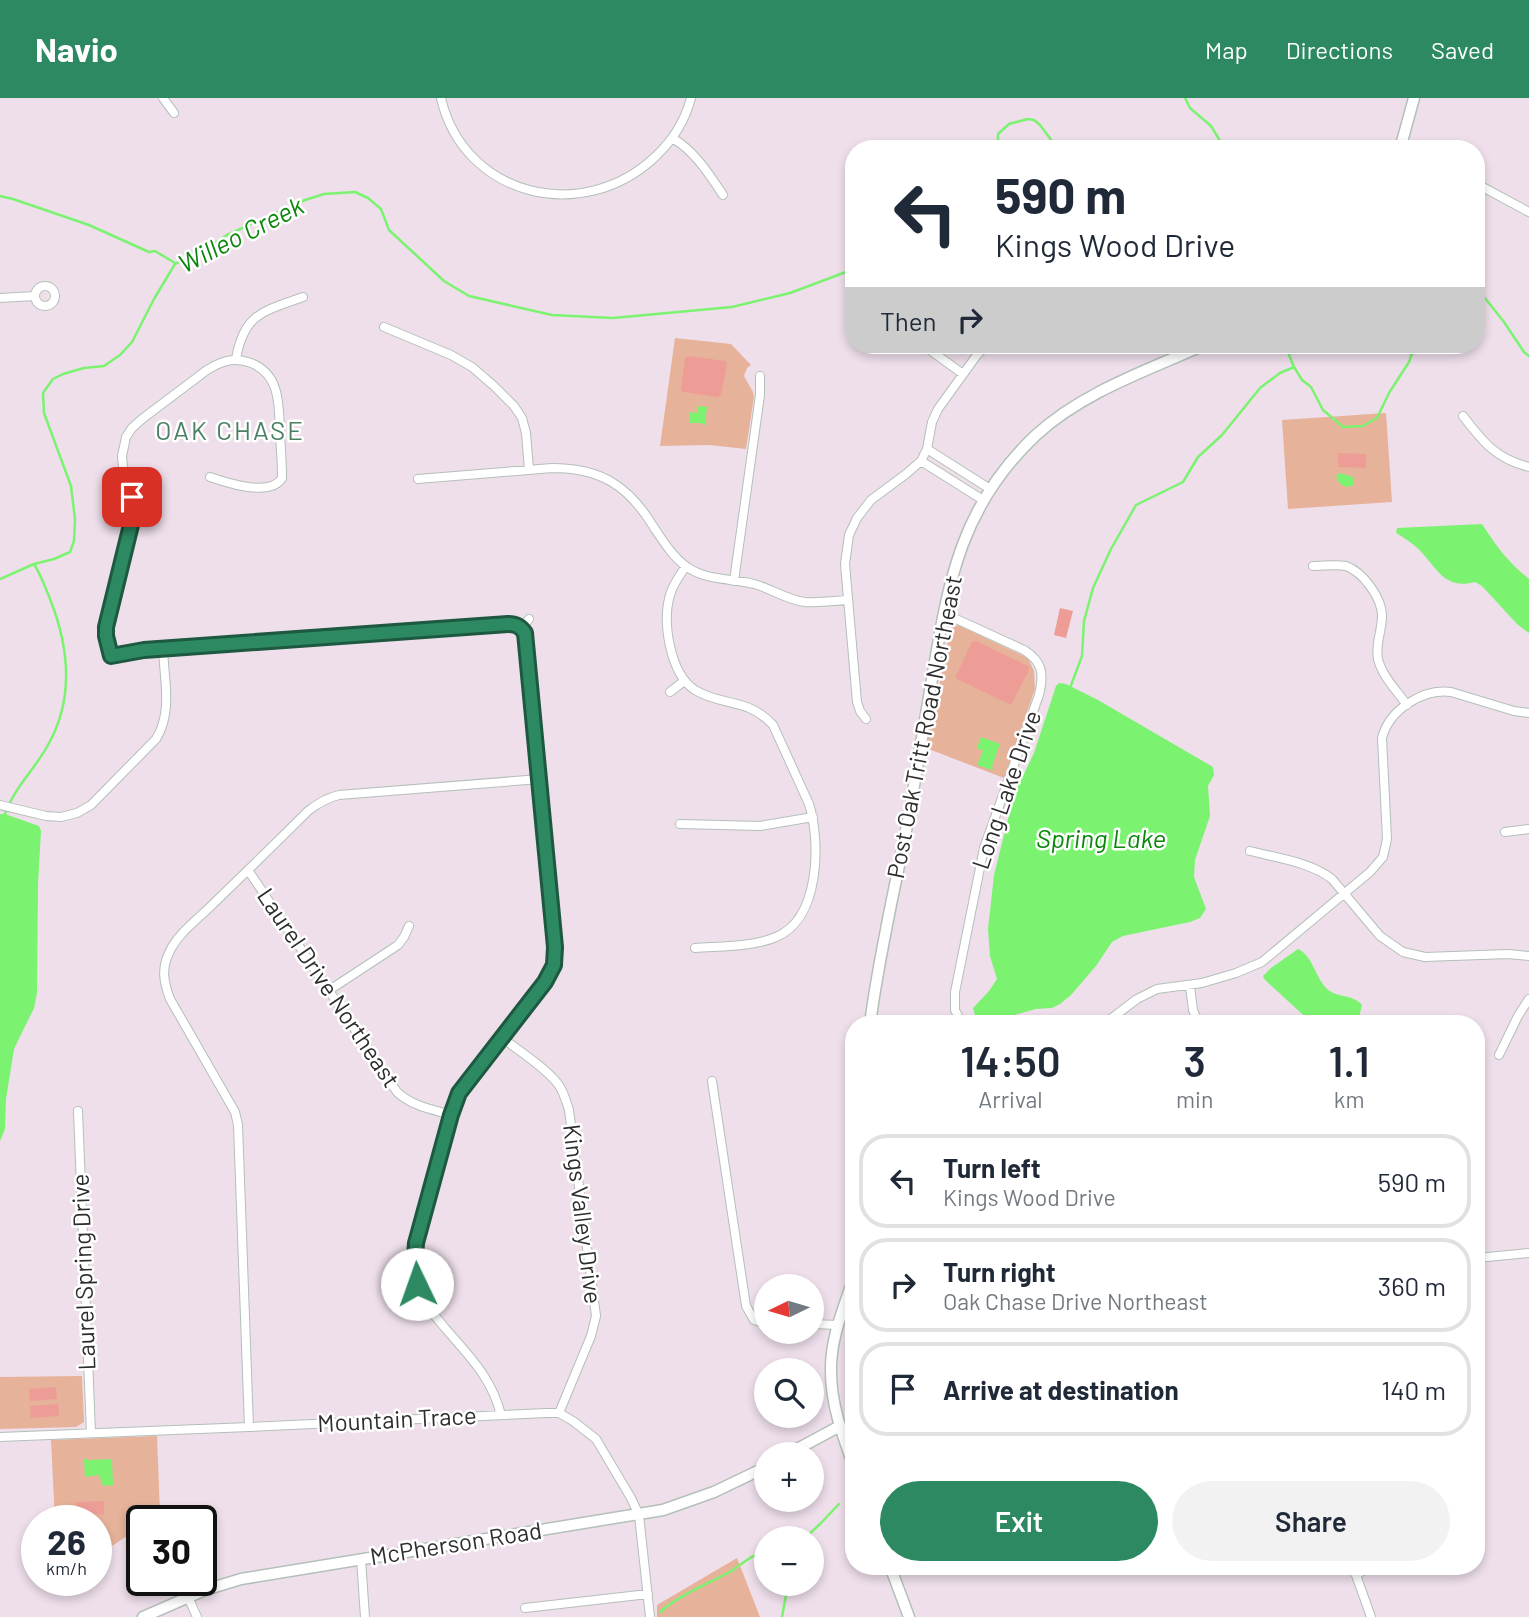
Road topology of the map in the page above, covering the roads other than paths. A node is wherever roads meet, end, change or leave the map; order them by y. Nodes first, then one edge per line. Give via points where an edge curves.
1 (163, 98) edge
2 (441, 98) edge
3 (691, 98) edge
4 (1414, 98) edge
5 (174, 113) dead end
6 (672, 138) junction
7 (1403, 140) edge
8 (1485, 188) edge
9 (723, 194) dead end
10 (1529, 212) edge
11 (35, 296) dead end
12 (303, 297) dead end
13 (0, 298) edge
14 (384, 327) dead end
15 (935, 354) edge
16 (980, 354) edge
17 (1183, 354) edge
18 (236, 359) junction
19 (963, 374) junction
20 (760, 376) dead end
21 (1463, 416) dead end
22 (927, 449) junction
23 (921, 461) junction
24 (1529, 467) edge
25 (529, 470) junction
26 (210, 477) dead end
27 (418, 479) dead end
28 (990, 489) junction
29 (983, 500) junction
30 (686, 566) junction
31 (1313, 566) dead end
32 (734, 581) junction
33 (848, 600) junction
34 (943, 613) junction
35 (529, 619) dead end
36 (522, 628) junction
37 (163, 649) junction
38 (684, 681) junction
39 (670, 692) dead end
40 (1407, 705) junction
41 (1529, 713) edge
42 (866, 719) dead end
43 (540, 779) junction
44 (0, 805) edge
45 (813, 817) junction
46 (680, 824) dead end
47 (1529, 828) edge
48 (1505, 832) dead end
49 (1250, 851) dead end
50 (248, 870) junction
51 (1345, 894) junction
52 (409, 926) dead end
53 (695, 948) dead end
54 (1529, 956) edge
55 (1190, 986) junction
56 (328, 991) junction
57 (1529, 999) edge
58 (872, 1015) edge
59 (958, 1015) edge
60 (1116, 1015) edge
61 (1195, 1015) edge
62 (501, 1037) junction
63 (1499, 1055) dead end
64 (712, 1081) dead end
65 (78, 1111) dead end
66 (451, 1115) junction
67 (1529, 1253) edge
68 (1485, 1257) edge
69 (845, 1304) edge
70 (754, 1320) joint
71 (824, 1324) edge
72 (838, 1325) junction
73 (746, 1327) dead end
74 (559, 1413) junction
75 (501, 1415) junction
76 (840, 1426) junction
77 (249, 1427) junction
78 (91, 1433) junction
79 (0, 1437) edge
80 (845, 1441) edge
81 (810, 1442) edge
82 (754, 1472) edge
83 (639, 1515) junction
84 (361, 1559) junction
85 (893, 1575) edge
86 (1356, 1575) edge
87 (648, 1594) junction
88 (188, 1597) junction
89 (525, 1608) dead end
90 (144, 1617) edge
91 (197, 1617) edge
92 (365, 1617) edge
93 (650, 1617) edge
94 (909, 1617) edge
95 (1371, 1617) edge

1 - 5 street
2 - 6 street via 448,122 476,162 503,181 534,192 587,192 620,181 649,162
3 - 6 street
4 - 7 street
6 - 9 street via 699,161
8 - 10 street
11 - 13 street
12 - 18 street via 268,310 250,323
14 - 25 street via 451,355 494,386 522,418
15 - 19 street
16 - 19 street
17 - 28 street, Post Oak Tritt Road Northeast via 1063,413 1021,450
18 - 26 street via 259,367 275,386 282,486 238,486
18 - 37 street via 207,370 142,419 126,437 122,456 133,515 106,636 111,656
19 - 22 street via 934,415
20 - 32 street
21 - 24 street via 1492,451
22 - 23 street
22 - 28 street
23 - 29 street
23 - 33 street via 871,500 852,526 845,564
25 - 27 street
25 - 30 street via 568,468 615,483 641,506 670,551
28 - 29 street, Post Oak Tritt Road Northeast
29 - 34 street, Post Oak Tritt Road Northeast via 957,557
30 - 32 street
30 - 38 street via 671,592 668,613 672,656
31 - 40 street via 1352,569 1376,594 1382,615 1379,663
32 - 33 street via 803,602
33 - 42 street via 857,702
34 - 58 street, Post Oak Tritt Road Northeast
34 - 59 street, Long Lake Drive via 1034,656 1042,682 980,863 955,992
35 - 36 street
36 - 37 street via 508,624
36 - 43 street via 527,639
37 - 44 street via 166,713 161,731 91,805 61,817
38 - 39 street
38 - 45 street via 767,718
40 - 41 street via 1442,691
40 - 51 street via 1390,719 1381,738 1385,851 1376,867
43 - 50 street via 328,798 308,811
43 - 62 street via 554,965
45 - 46 street via 760,826
45 - 53 street via 814,867 799,919 773,938
47 - 48 street
49 - 51 street via 1317,869
50 - 56 street, Laurel Drive Northeast
50 - 77 street via 178,938 163,976 170,999 235,1112 238,1125
51 - 54 street via 1380,936 1404,952 1425,957
51 - 55 street via 1262,962
52 - 56 street via 398,945
55 - 60 street via 1150,992
55 - 61 street
56 - 66 street, Laurel Drive Northeast via 397,1091 417,1105
57 - 63 street
62 - 66 street via 459,1093
62 - 74 street, Kings Valley Drive via 552,1077 569,1110 596,1316
64 - 70 street via 746,1306
65 - 78 street, Laurel Spring Drive
66 - 75 street via 416,1243 414,1271 422,1297 480,1369
67 - 68 street
69 - 72 street
70 - 73 street
71 - 72 street
72 - 76 street via 831,1372
74 - 75 street, Mountain Trace
74 - 83 street via 596,1439
75 - 77 street, Mountain Trace
76 - 80 street
76 - 81 street
77 - 78 street, Mountain Trace
78 - 79 street, Mountain Trace
82 - 83 street, McPherson Road via 693,1500
83 - 84 street, McPherson Road
83 - 87 street
84 - 88 street, McPherson Road via 241,1579
84 - 92 street
85 - 94 street
86 - 95 street
87 - 89 street
87 - 93 street
88 - 90 street, McPherson Road
88 - 91 street

